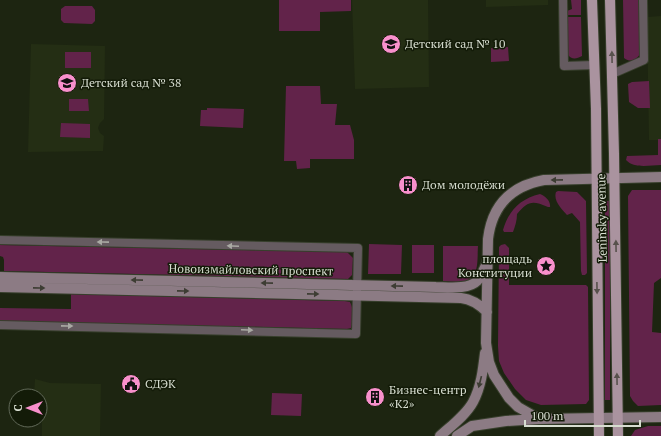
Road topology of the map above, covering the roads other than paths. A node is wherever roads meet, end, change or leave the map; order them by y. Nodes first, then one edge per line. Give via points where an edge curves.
1 (563, 0) edge
2 (592, 0) edge
3 (610, 0) edge
4 (643, 0) edge
5 (594, 65) junction
6 (612, 74) junction
7 (661, 177) edge
8 (596, 179) junction
9 (615, 179) junction
10 (0, 240) edge
11 (488, 261) junction
12 (0, 277) edge
13 (0, 287) edge
14 (357, 290) junction
15 (487, 312) junction
16 (0, 325) edge
17 (486, 343) junction
18 (661, 417) edge
19 (598, 418) junction
20 (617, 418) junction
21 (539, 419) junction
22 (440, 436) edge
23 (457, 436) edge
24 (599, 436) edge
25 (618, 436) edge

1 - 5 street via 564,66
2 - 5 main road, Leninsky avenue
6 -> 3 main road, Leninsky avenue
4 - 6 street via 644,60
5 - 8 main road, Leninsky avenue
6 - 9 main road, Leninsky avenue
7 - 9 street
8 - 9 street
8 -> 11 street via 544,180 515,190 498,207 492,222 488,239
8 -> 19 main road, Leninsky avenue
20 -> 9 main road, Leninsky avenue
14 -> 10 street via 358,248
11 -> 14 street, Новоизмайловский проспект via 477,281 469,285
11 - 15 street
14 -> 12 street, Новоизмайловский проспект
13 -> 14 street, Новоизмайловский проспект
14 - 15 street, Новоизмайловский проспект via 466,298
16 -> 14 street via 356,334
15 - 17 street
17 - 21 street via 489,362 500,387 518,406
17 -> 22 street via 483,371 472,403
18 - 20 street
19 - 20 street
19 - 21 street
19 - 24 main road, Leninsky avenue
20 - 25 main road, Leninsky avenue
21 - 23 street via 472,426

